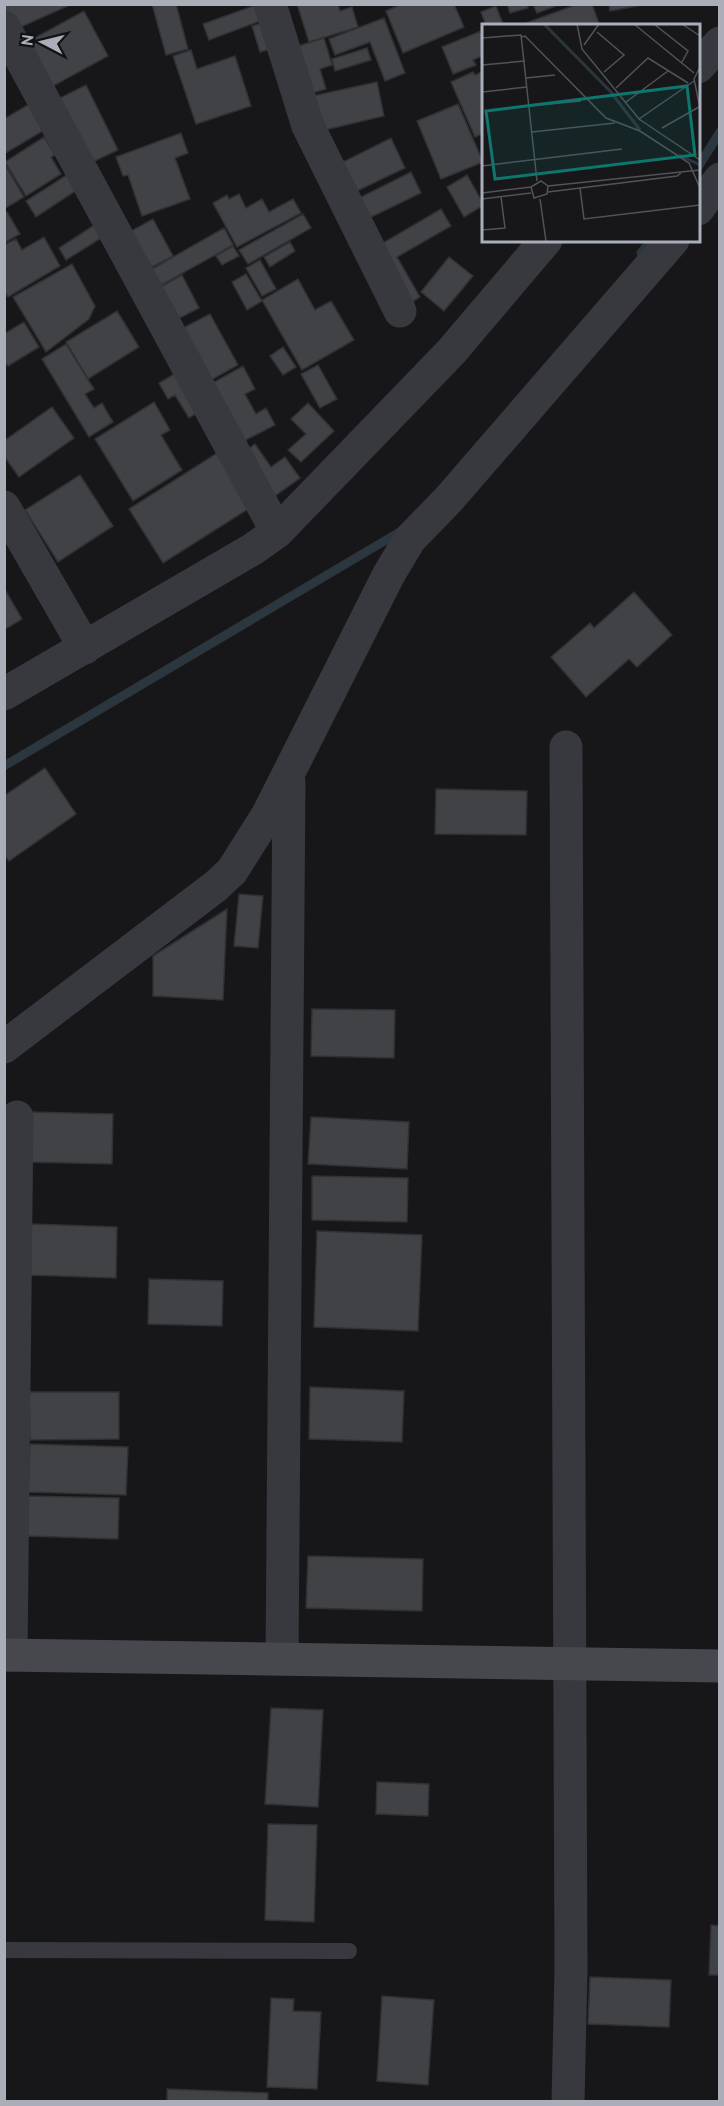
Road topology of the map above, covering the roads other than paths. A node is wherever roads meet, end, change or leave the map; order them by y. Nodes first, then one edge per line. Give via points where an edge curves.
1 (270, 4) edge
2 (4, 27) edge
3 (720, 43) edge
4 (700, 66) edge
5 (720, 179) edge
6 (700, 208) edge
7 (544, 242) edge
8 (671, 242) edge
9 (400, 311) dead end
10 (4, 507) edge
11 (277, 532) junction
12 (85, 648) junction
13 (4, 694) edge
14 (566, 747) dead end
15 (289, 774) junction
16 (4, 1047) edge
17 (17, 1117) dead end
18 (8, 1655) edge
19 (282, 1659) junction
20 (570, 1664) junction
21 (720, 1666) edge
22 (4, 1950) edge
23 (349, 1951) dead end
24 (568, 2102) edge

1 - 9 street via 308,126
2 - 11 street
3 - 4 street
5 - 6 street
7 - 11 street via 451,352
8 - 15 street via 410,539
10 - 12 street
11 - 12 street
12 - 13 street
14 - 20 street
15 - 16 street via 232,871
15 - 19 street
17 - 18 street
18 - 19 street
19 - 20 street
20 - 21 street
20 - 24 street
22 - 23 lane

